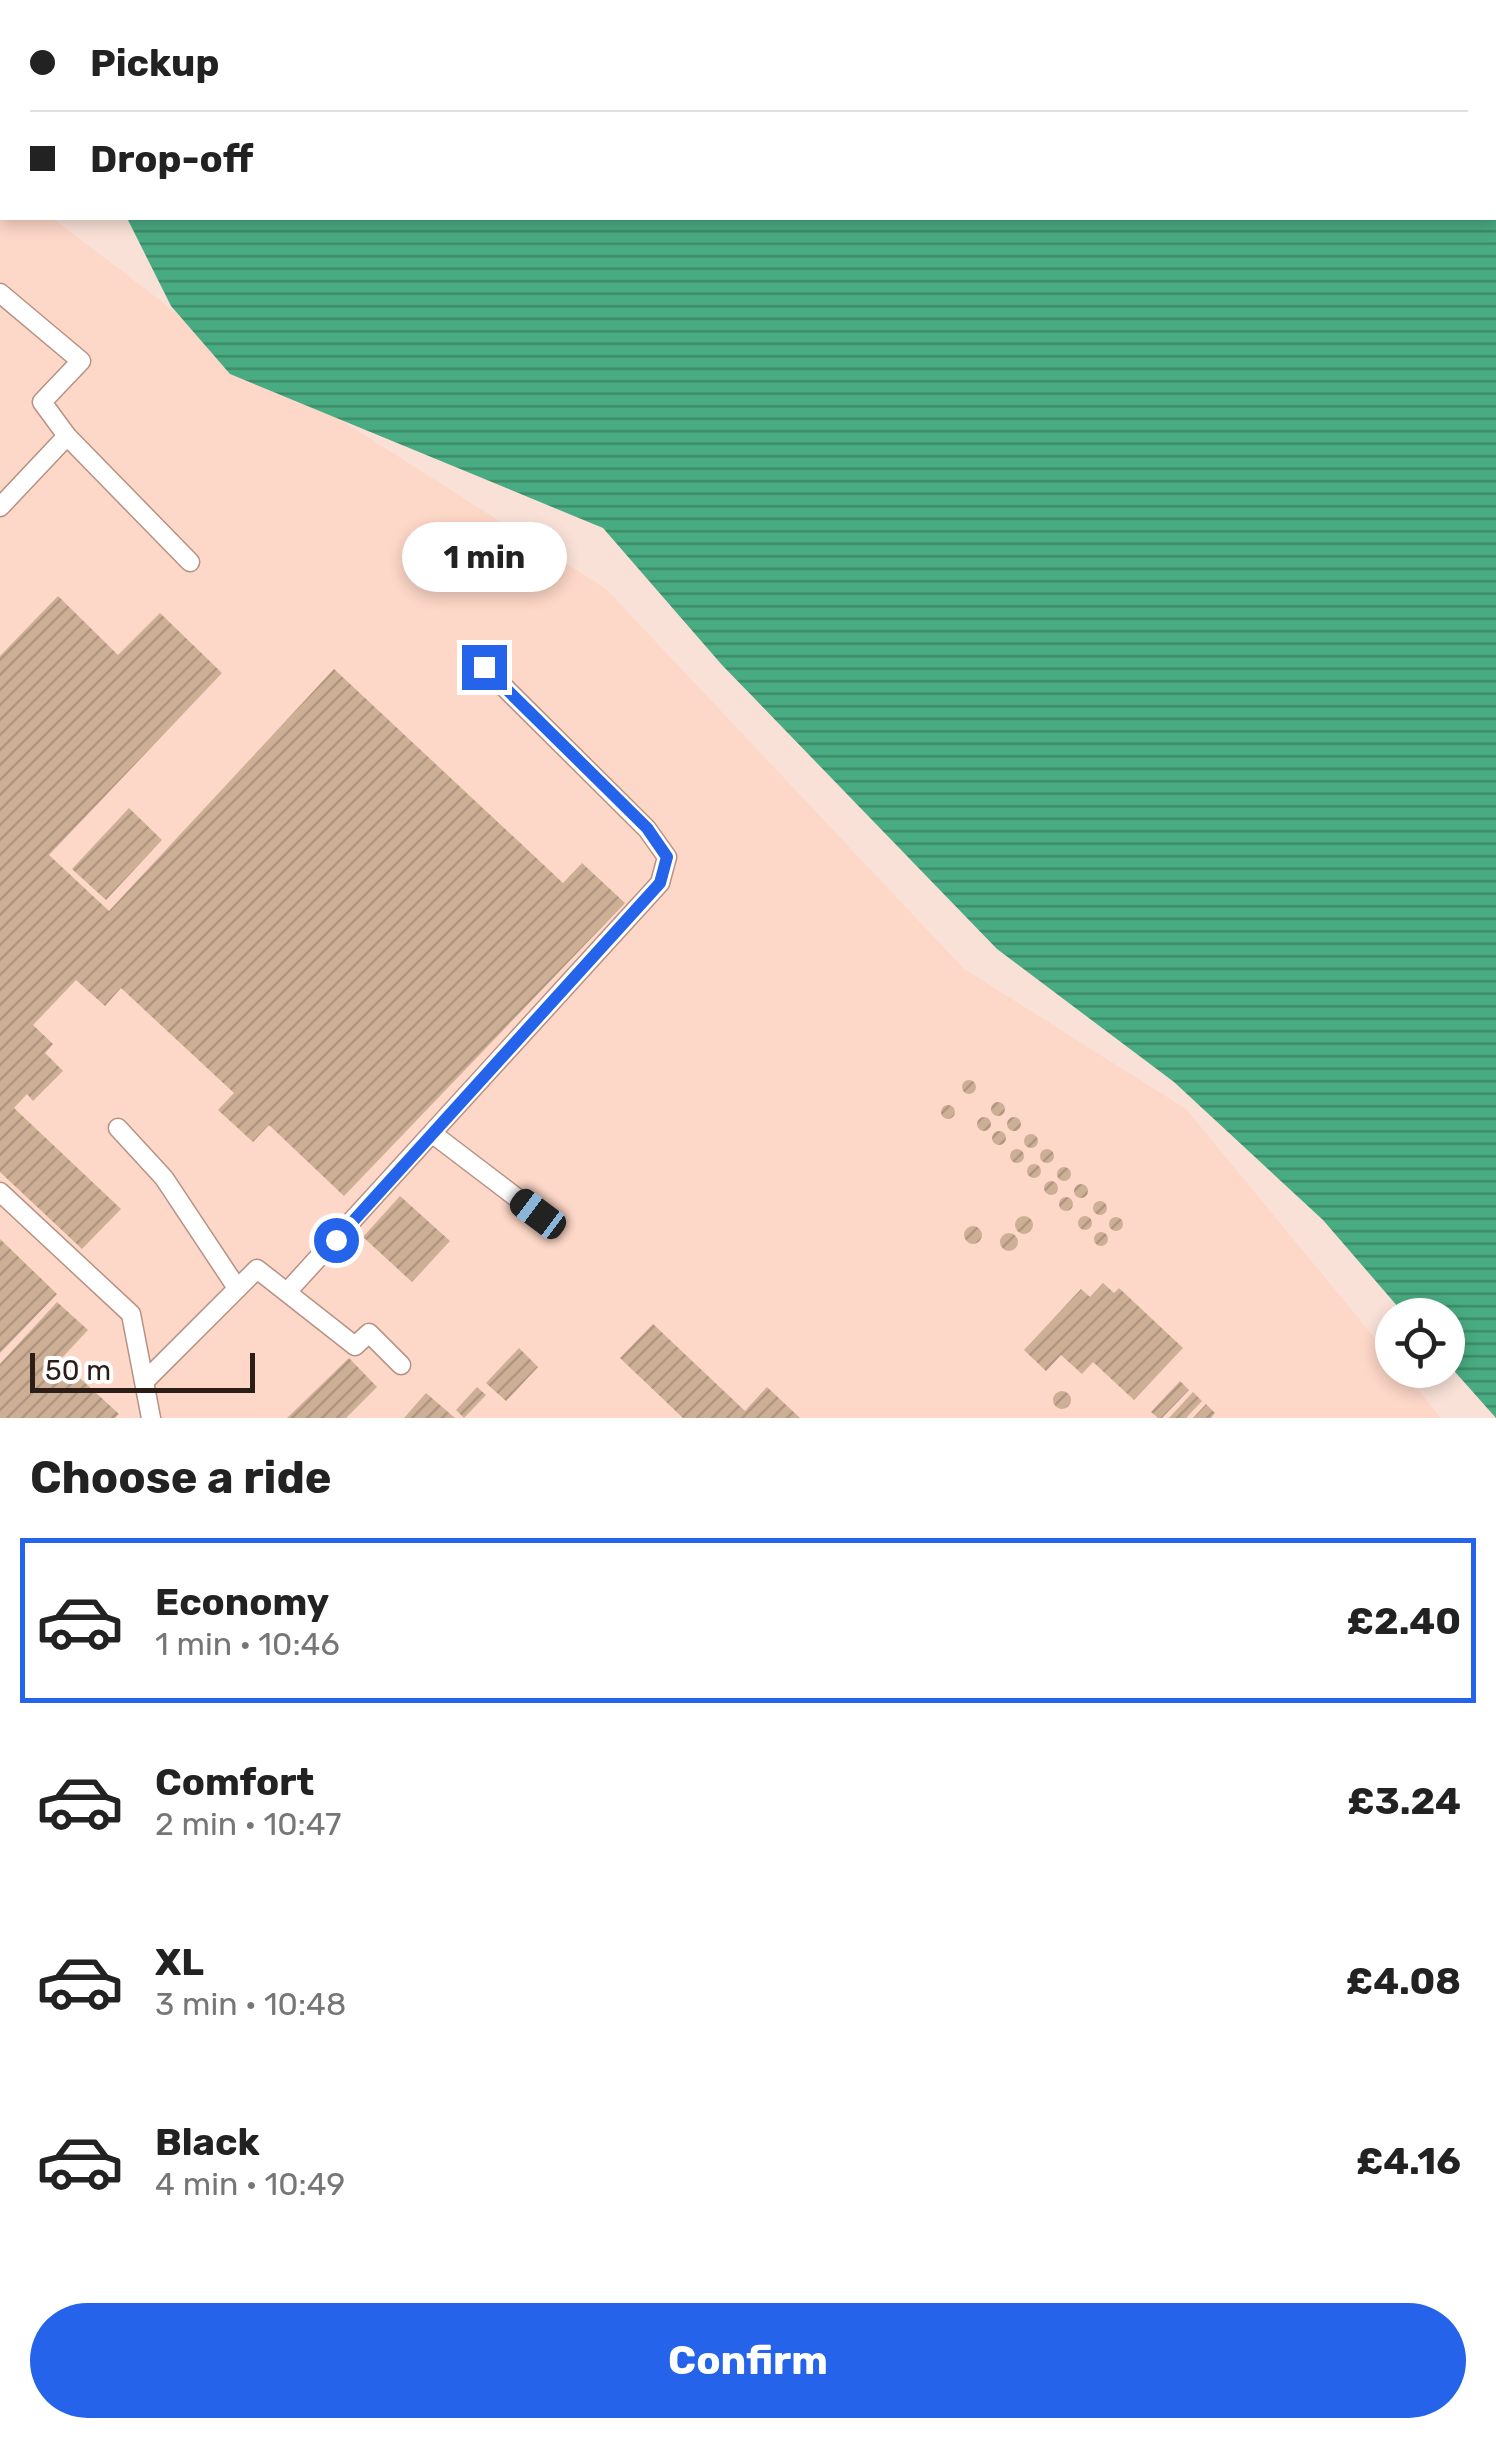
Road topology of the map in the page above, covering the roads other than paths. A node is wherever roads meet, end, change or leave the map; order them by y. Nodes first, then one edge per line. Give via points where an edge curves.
1 (0, 293) edge
2 (67, 436) junction
3 (0, 506) edge
4 (190, 562) dead end
5 (484, 667) dead end
6 (118, 1128) dead end
7 (433, 1134) junction
8 (0, 1192) edge
9 (538, 1214) dead end
10 (238, 1288) junction
11 (287, 1292) junction
12 (402, 1365) dead end
13 (144, 1382) junction
14 (150, 1418) edge

1 - 2 lane via 81,361 42,402
2 - 3 lane
2 - 4 lane
5 - 7 lane via 647,828 667,857 660,883
6 - 10 lane via 164,1178
7 - 9 lane
7 - 11 lane
8 - 13 lane via 132,1314
10 - 11 lane via 257,1269
10 - 13 lane
11 - 12 lane via 355,1346 369,1333
13 - 14 lane

